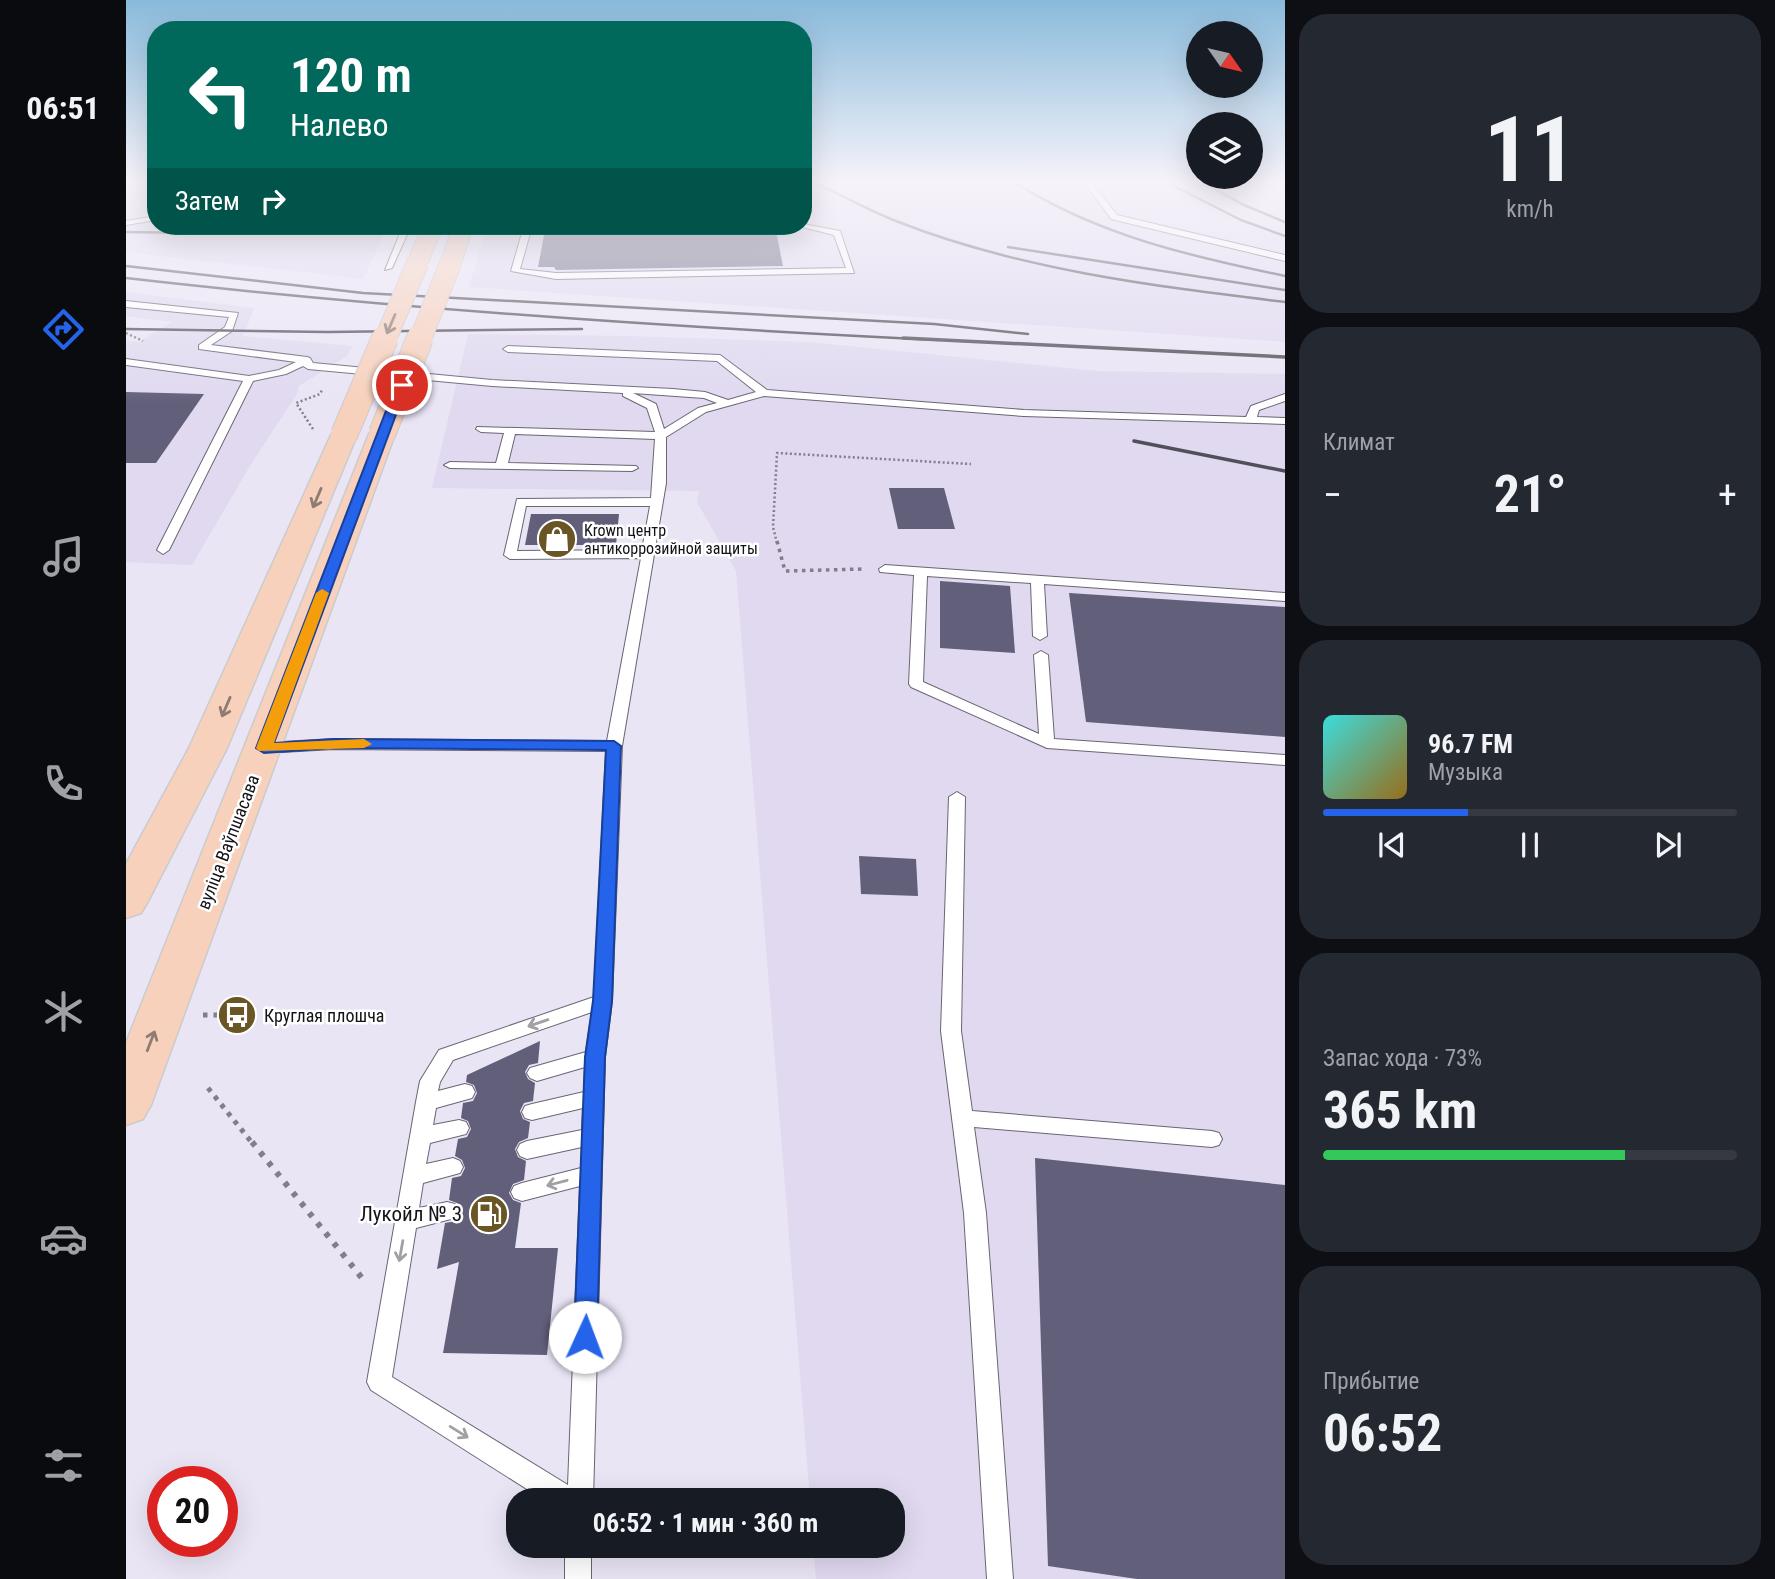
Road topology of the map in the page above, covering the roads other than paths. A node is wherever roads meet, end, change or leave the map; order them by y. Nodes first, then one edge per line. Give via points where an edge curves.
1 (394, 256) edge
2 (420, 256) edge
3 (453, 256) edge
4 (519, 256) edge
5 (845, 256) edge
6 (388, 268) dead end
7 (126, 304) edge
8 (508, 349) dead end
9 (307, 360) junction
10 (126, 362) edge
11 (248, 379) junction
12 (618, 389) junction
13 (764, 393) junction
14 (1285, 397) edge
15 (725, 402) junction
16 (1250, 420) junction
17 (1285, 421) edge
18 (481, 429) dead end
19 (510, 432) junction
20 (661, 436) junction
21 (450, 465) dead end
22 (501, 466) junction
23 (632, 468) dead end
24 (656, 502) junction
25 (163, 550) dead end
26 (647, 554) junction
27 (885, 569) road end
28 (921, 572) junction
29 (1037, 581) junction
30 (1285, 597) edge
31 (1040, 636) dead end
32 (1041, 655) dead end
33 (1047, 743) junction
34 (614, 746) junction
35 (264, 748) junction
36 (1285, 761) edge
37 (957, 797) dead end
38 (126, 903) edge
39 (603, 1001) junction
40 (595, 1057) junction
41 (537, 1073) dead end
42 (465, 1092) dead end
43 (594, 1098) junction
44 (426, 1102) junction
45 (126, 1105) edge
46 (531, 1112) dead end
47 (962, 1118) junction
48 (459, 1128) dead end
49 (421, 1136) junction
50 (593, 1136) junction
51 (1212, 1139) dead end
52 (527, 1150) dead end
53 (453, 1167) dead end
54 (591, 1174) junction
55 (414, 1176) junction
56 (522, 1192) dead end
57 (447, 1211) dead end
58 (406, 1221) junction
59 (549, 1488) edge
60 (580, 1488) edge
61 (578, 1558) edge
62 (578, 1579) edge
63 (1000, 1579) edge

1 - 6 lane
2 -> 38 main road, bridge via 331,435 208,748
3 - 35 main road, вуліца Ваўпшасава, bridge
4 - 5 lane via 514,271 556,276 851,271
7 - 9 lane via 235,315 229,329 202,347
8 - 13 lane via 720,358
9 - 11 lane via 282,372
9 - 12 lane via 309,366 413,376
10 - 11 lane
11 - 25 lane
12 - 15 lane via 705,395
12 - 20 lane via 652,406
13 - 15 lane
13 - 16 lane via 1024,413
14 - 16 lane via 1255,408
15 - 20 lane via 702,410
16 - 17 lane
18 - 19 lane
19 - 20 lane
19 - 22 lane
20 - 24 lane
21 - 22 lane
22 - 23 lane
24 - 26 lane
24 - 26 lane via 521,502 510,555
26 - 34 lane
27 - 28 lane
28 - 29 lane
28 - 33 lane via 916,684
29 - 30 lane
29 - 31 lane
32 - 33 lane
33 - 36 lane
34 - 35 lane via 334,744
34 - 39 lane
45 -> 35 main road, вуліца Ваўпшасава
37 - 47 lane via 951,1031
39 - 40 lane
39 -> 44 lane via 446,1055 430,1081
40 - 41 lane
40 - 43 lane
42 - 44 lane
43 - 46 lane
43 - 50 lane
44 - 49 lane
47 - 51 lane
47 - 63 lane via 975,1213
48 - 49 lane
49 - 55 lane
50 - 52 lane
50 - 54 lane
53 - 55 lane
54 -> 56 lane
54 - 60 lane
55 - 58 lane
57 - 58 lane
58 -> 59 lane via 379,1382
61 - 62 lane

